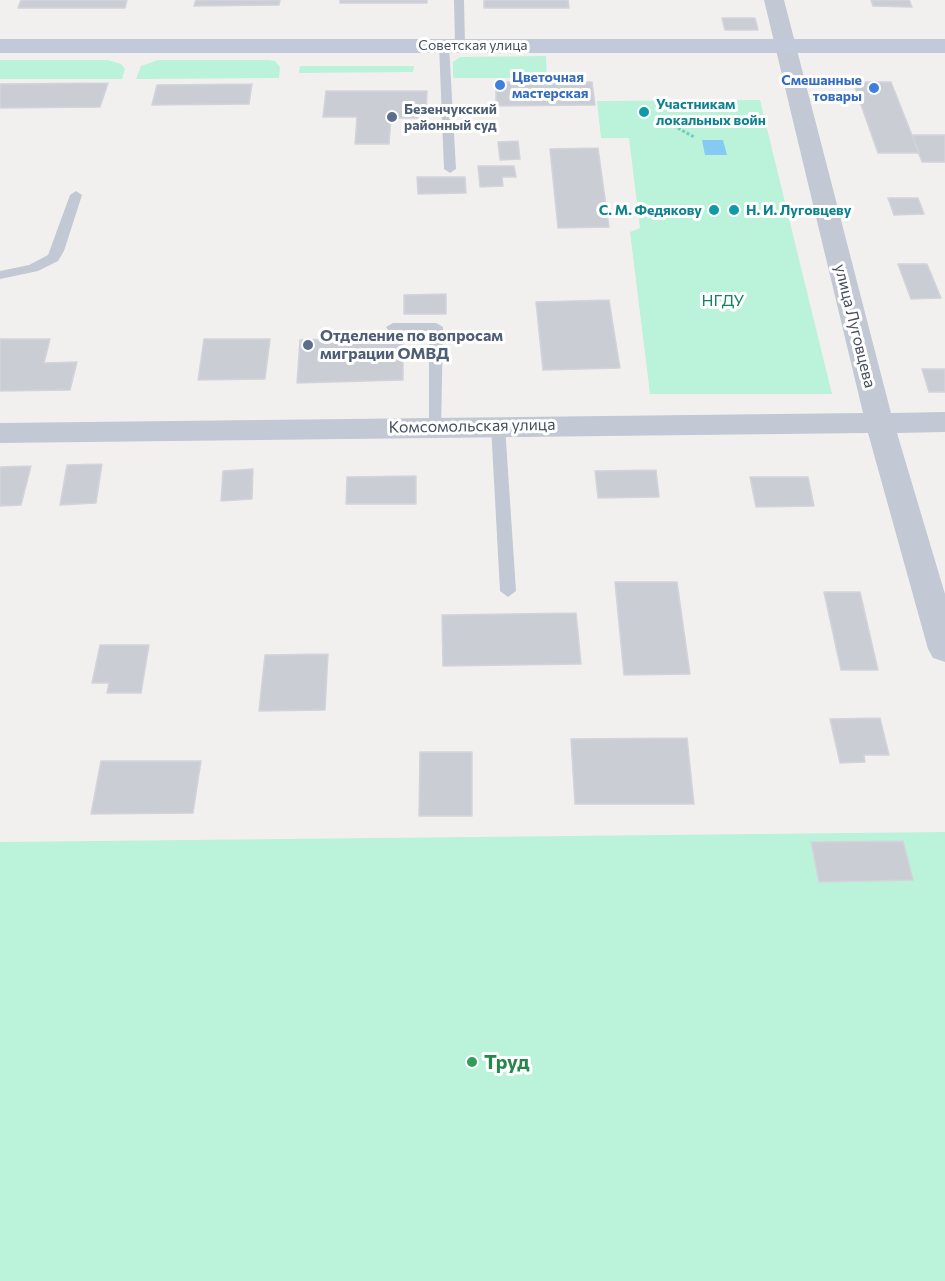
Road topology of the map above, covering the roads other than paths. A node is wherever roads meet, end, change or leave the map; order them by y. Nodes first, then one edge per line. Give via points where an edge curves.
1 (459, 0) edge
2 (774, 0) edge
3 (452, 45) junction
4 (0, 46) edge
5 (786, 46) junction
6 (945, 46) edge
7 (450, 169) dead end
8 (76, 195) dead end
9 (0, 275) edge
10 (393, 327) dead end
11 (879, 421) junction
12 (945, 422) edge
13 (498, 426) junction
14 (436, 427) junction
15 (0, 433) edge
16 (508, 591) dead end
17 (945, 649) edge

1 - 3 lane
2 - 5 street, улица Луговцева
3 - 4 street, Советская улица
3 - 5 street, Советская улица
3 - 7 lane
5 - 6 street, Советская улица
5 - 11 street, улица Луговцева
8 - 9 lane via 53,258 33,268
10 - 14 lane via 436,327
11 - 12 street, Комсомольская улица
11 - 13 street, Комсомольская улица
11 - 17 street, улица Луговцева
13 - 14 street, Комсомольская улица
13 - 16 lane
14 - 15 street, Комсомольская улица

